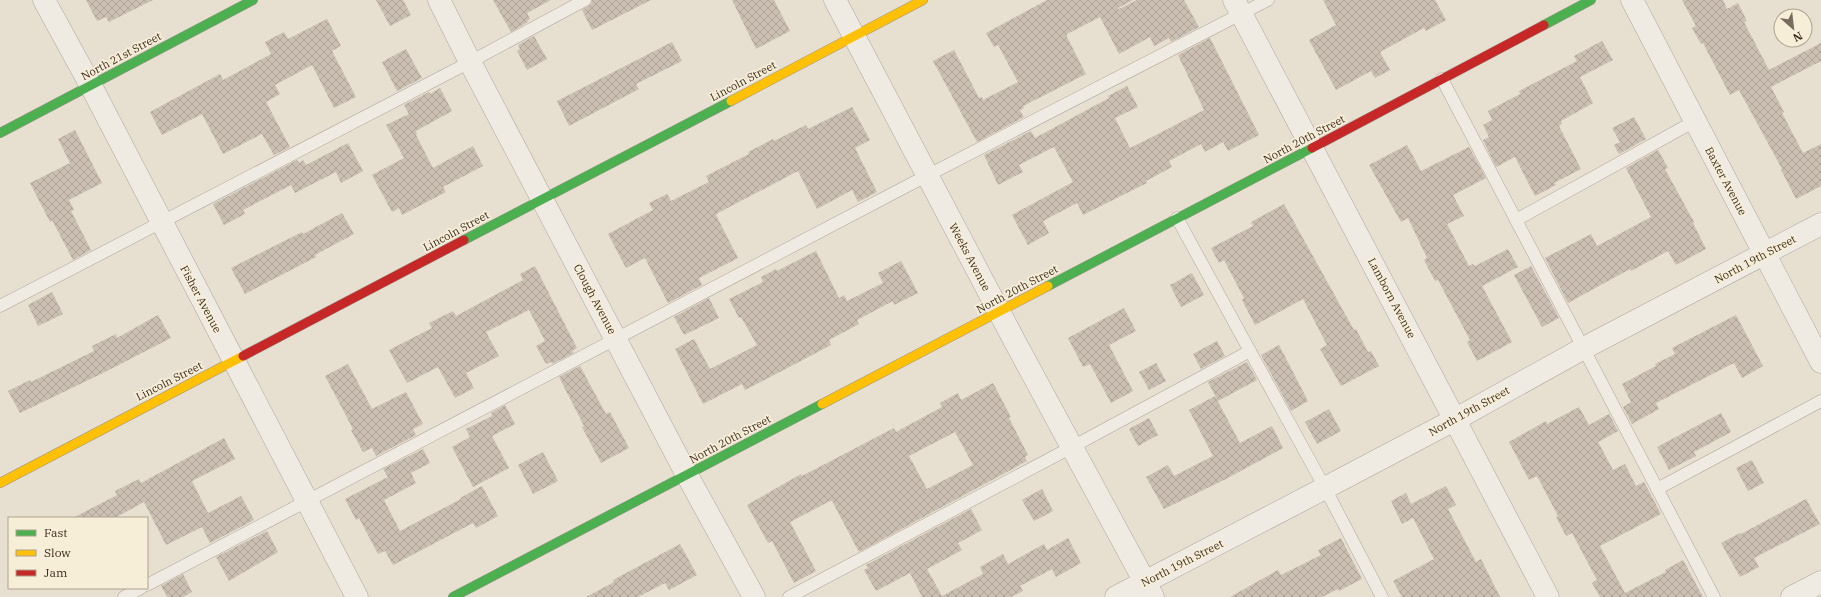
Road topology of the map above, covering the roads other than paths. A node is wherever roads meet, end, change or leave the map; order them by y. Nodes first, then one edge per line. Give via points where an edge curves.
1 (44, 0) edge
2 (253, 0) edge
3 (439, 0) edge
4 (585, 0) edge
5 (835, 0) edge
6 (923, 0) edge
7 (1268, 0) edge
8 (1591, 0) edge
9 (1632, 0) edge
10 (1238, 7) edge
11 (854, 37) junction
12 (470, 62) junction
13 (1442, 79) junction
14 (90, 86) junction
15 (1695, 121) junction
16 (0, 133) edge
17 (1312, 148) junction
18 (927, 176) junction
19 (543, 199) junction
20 (1177, 218) junction
21 (1516, 220) junction
22 (160, 222) junction
23 (1821, 224) edge
24 (1764, 254) junction
25 (0, 306) edge
26 (999, 312) junction
27 (616, 339) junction
28 (1584, 348) junction
29 (1250, 350) junction
30 (234, 362) junction
31 (1821, 362) edge
32 (1821, 401) edge
33 (1456, 419) junction
34 (1072, 447) junction
35 (687, 475) junction
36 (0, 483) edge
37 (1325, 488) junction
38 (1657, 489) junction
39 (306, 500) junction
40 (1821, 582) edge
41 (148, 584) edge
42 (139, 589) edge
43 (1149, 589) edge
44 (124, 597) edge
45 (357, 597) edge
46 (453, 597) edge
47 (754, 597) edge
48 (789, 597) edge
49 (1116, 597) edge
50 (1382, 597) edge
51 (1548, 597) edge
52 (1714, 597) edge
53 (1792, 597) edge

1 - 14 street, Fisher Avenue
2 - 14 street, North 21st Street
3 - 12 street, Clough Avenue
4 - 12 lane
5 - 11 street, Weeks Avenue
6 - 11 street, Lincoln Street
7 - 10 lane
8 - 13 street, North 20th Street
9 - 15 street, Baxter Avenue
10 - 17 street, Lamborn Avenue
10 - 18 lane
11 - 18 street, Weeks Avenue
11 - 19 street, Lincoln Street
12 - 19 street, Clough Avenue
12 - 22 lane
13 - 17 street, North 20th Street
13 - 21 lane
14 - 16 street, North 21st Street
14 - 22 street, Fisher Avenue
15 - 21 lane
15 - 24 street, Baxter Avenue
17 - 20 street, North 20th Street
17 - 33 street, Lamborn Avenue
18 - 26 street, Weeks Avenue
18 - 27 lane
19 - 27 street, Clough Avenue
19 - 30 street, Lincoln Street
20 - 26 street, North 20th Street
20 - 29 lane
21 - 28 lane
22 - 25 lane
22 - 30 street, Fisher Avenue
23 - 24 street, North 19th Street
24 - 28 street, North 19th Street
24 - 31 street, Baxter Avenue
26 - 34 street, Weeks Avenue
26 - 35 street, North 20th Street
27 - 35 street, Clough Avenue
27 - 39 lane
28 - 33 street, North 19th Street
28 - 38 lane
29 - 34 lane
29 - 37 lane
30 - 36 street, Lincoln Street
30 - 39 street, Fisher Avenue
32 - 38 lane
33 - 37 street, North 19th Street
33 - 51 street, Lamborn Avenue
34 - 43 street, Weeks Avenue
34 - 48 lane
35 - 46 street, North 20th Street
35 - 47 street, Clough Avenue
37 - 43 street, North 19th Street
37 - 50 lane
38 - 52 lane
39 - 41 lane
39 - 45 street, Fisher Avenue
40 - 53 street
42 - 44 lane
43 - 49 street, North 19th Street

